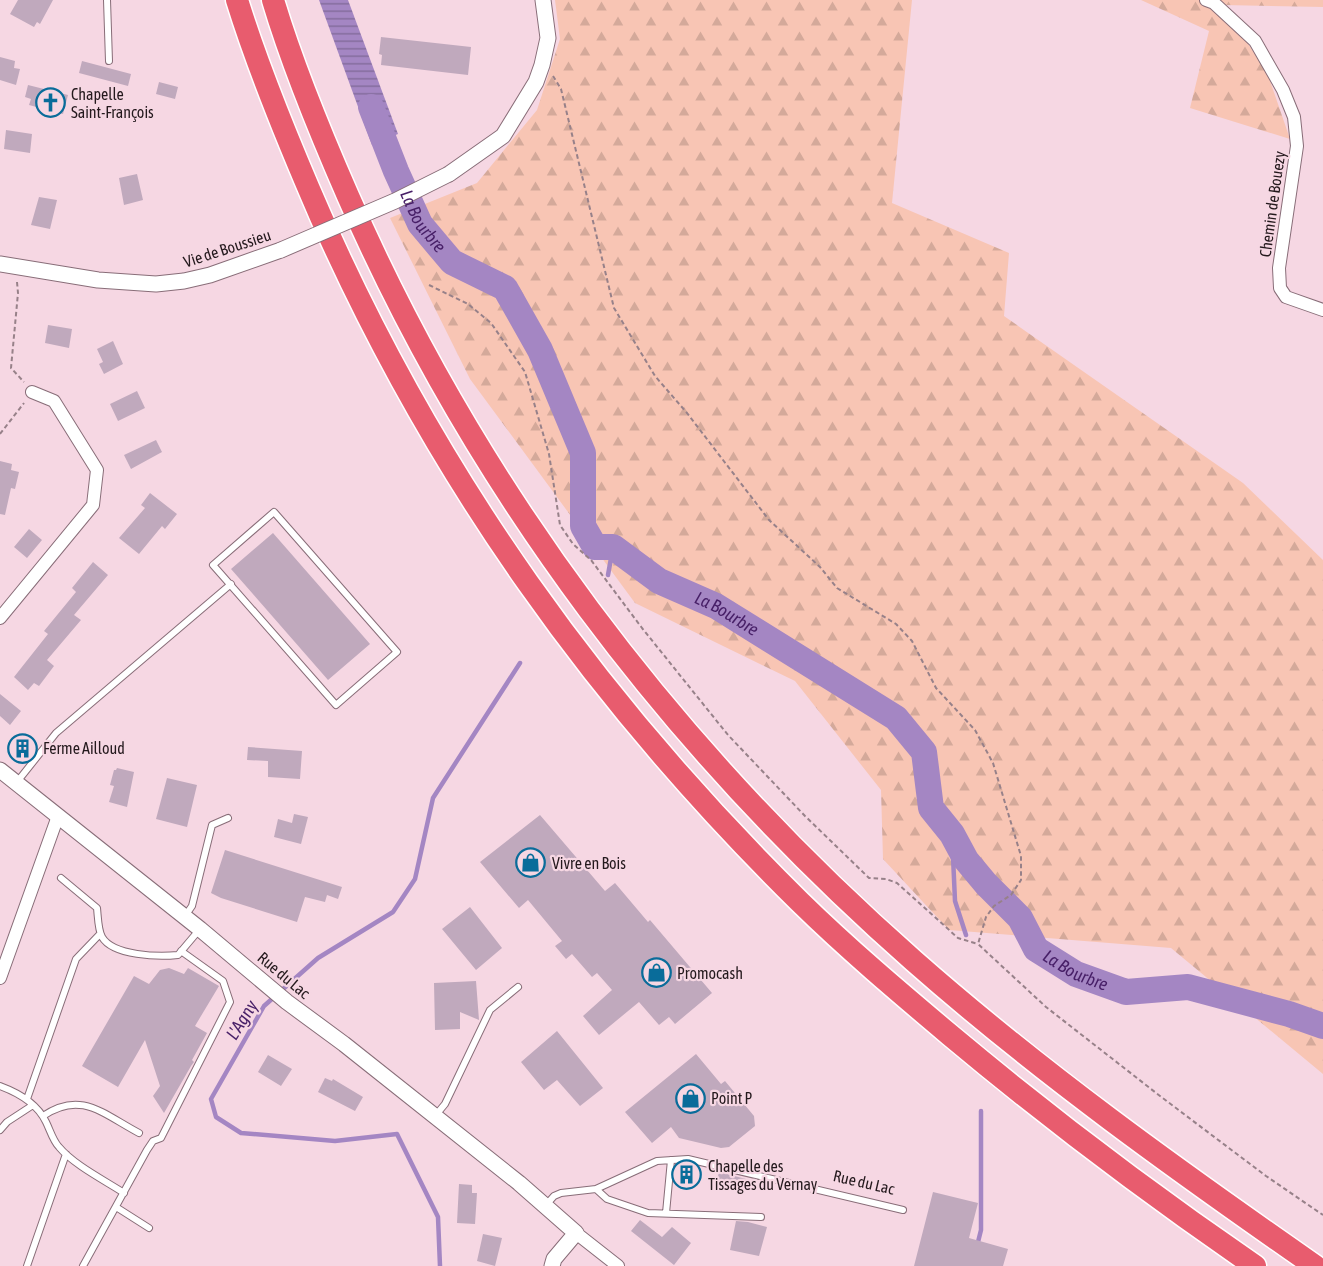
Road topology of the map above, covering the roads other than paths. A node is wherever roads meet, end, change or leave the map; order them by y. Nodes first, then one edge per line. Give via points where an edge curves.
1 (107, 0) edge
2 (237, 0) edge
3 (273, 0) edge
4 (543, 0) edge
5 (1213, 1) edge
6 (109, 61) dead end
7 (6, 266) edge
8 (1323, 310) edge
9 (32, 392) road end
10 (231, 584) junction
11 (0, 618) edge
12 (0, 770) edge
13 (17, 783) junction
14 (57, 816) junction
15 (228, 818) dead end
16 (61, 878) dead end
17 (184, 916) junction
18 (200, 929) junction
19 (100, 934) junction
20 (181, 951) junction
21 (0, 978) edge
22 (518, 987) dead end
23 (0, 1086) edge
24 (27, 1099) junction
25 (33, 1104) junction
26 (43, 1116) junction
27 (434, 1117) junction
28 (0, 1130) edge
29 (139, 1132) dead end
30 (66, 1154) junction
31 (671, 1160) junction
32 (596, 1189) junction
33 (124, 1193) junction
34 (116, 1207) junction
35 (544, 1207) junction
36 (903, 1210) dead end
37 (666, 1213) junction
38 (761, 1217) dead end
39 (149, 1228) dead end
40 (576, 1233) junction
41 (27, 1266) edge
42 (83, 1266) edge
43 (552, 1266) edge
44 (618, 1266) edge
45 (1255, 1266) edge
46 (1315, 1266) edge

1 - 6 lane
2 - 45 highway via 293,154 394,370 486,523 616,701 723,823 802,904 890,985 1083,1142
3 - 46 highway via 323,139 420,346 474,442 557,568 672,716 732,784 912,960 1107,1118
4 - 7 street, Vie de Boussieu, bridge via 548,38 536,82 503,136 449,174 281,250 184,281 132,284
5 - 8 street, Chemin de Bouezy via 1255,41 1294,117 1297,146 1279,268 1280,288 1286,297
9 - 11 street via 54,401 97,470 93,505
10 - 10 lane via 213,565 274,512 397,652 336,705
10 - 13 lane via 56,733
12 - 13 street, Rue du Lac
13 - 14 street, Rue du Lac
14 - 17 street, Rue du Lac
14 - 21 street
15 - 17 lane via 212,825 192,906
16 - 19 lane via 97,909
17 - 18 street, Rue du Lac
18 - 20 lane
18 - 27 street, Rue du Lac
19 - 20 lane via 122,951 169,956
19 - 24 lane via 76,959
20 - 33 lane via 223,981 230,1002 162,1138 153,1141
22 - 27 lane via 489,1010 446,1104
23 - 24 lane
24 - 25 lane
25 - 26 lane
25 - 28 lane
26 - 29 lane via 56,1107 84,1104
26 - 30 lane via 57,1146
27 - 35 street, Rue du Lac
30 - 33 lane
30 - 41 lane
31 - 32 lane, Rue du Lac via 657,1161
31 - 36 lane, Rue du Lac via 688,1159
31 - 37 lane
32 - 35 lane, Rue du Lac via 561,1193
32 - 37 lane via 607,1199 648,1213
33 - 34 lane
34 - 39 lane
34 - 42 lane
35 - 40 street, Rue du Lac
37 - 38 lane
40 - 43 street
40 - 44 street, Rue du Lac

